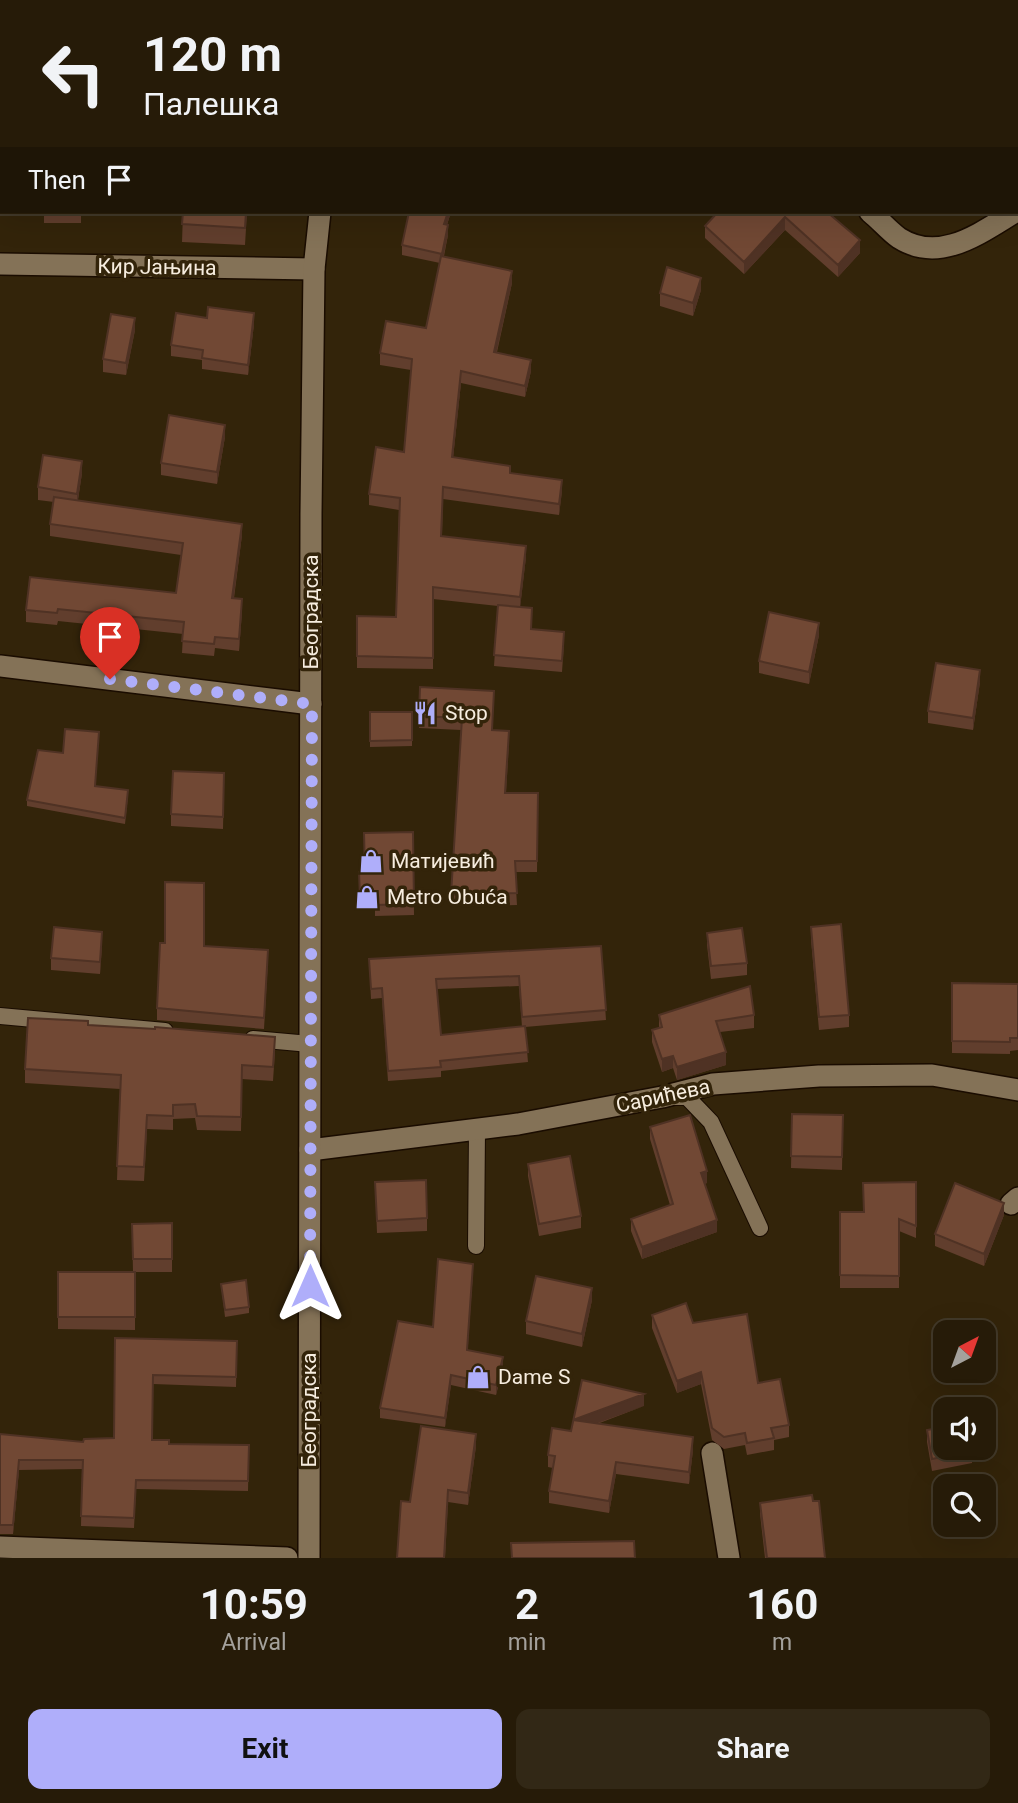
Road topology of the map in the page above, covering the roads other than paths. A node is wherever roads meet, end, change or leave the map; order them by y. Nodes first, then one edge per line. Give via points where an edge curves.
1 (320, 214) edge
2 (872, 214) edge
3 (1012, 214) edge
4 (0, 264) edge
5 (314, 269) junction
6 (0, 666) edge
7 (312, 704) junction
8 (0, 1016) edge
9 (175, 1032) edge
10 (243, 1038) edge
11 (310, 1044) junction
12 (1015, 1093) edge
13 (662, 1097) junction
14 (477, 1130) junction
15 (310, 1150) junction
16 (760, 1228) dead end
17 (475, 1246) dead end
18 (712, 1453) dead end
19 (0, 1548) edge
20 (287, 1558) edge
21 (309, 1558) edge
22 (729, 1558) edge

1 - 5 street, Београдска
2 - 3 street via 899,238 923,248 967,241
4 - 5 street, Кир Јањина
5 - 7 street, Београдска
6 - 7 street
7 - 11 street, Београдска
8 - 9 lane
10 - 11 lane
11 - 15 street, Београдска
12 - 13 street, Сарићева via 932,1074 713,1084
13 - 14 street, Сарићева
13 - 16 lane via 687,1097 702,1109
14 - 15 street, Сарићева
14 - 17 lane
15 - 21 street, Београдска
18 - 22 street
19 - 20 street

